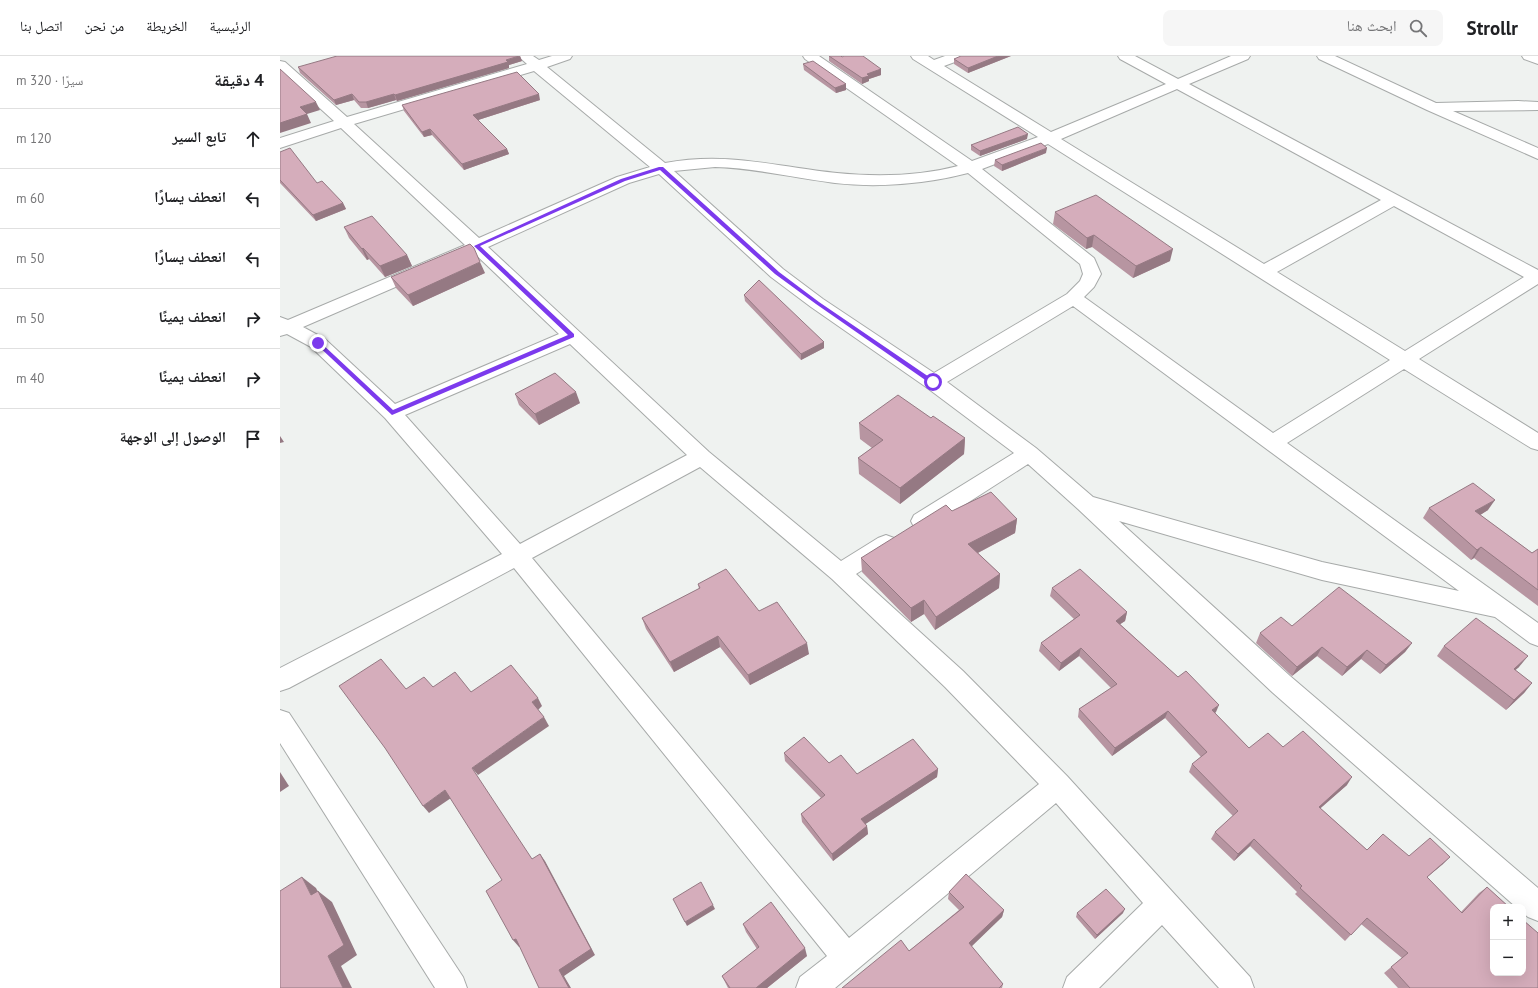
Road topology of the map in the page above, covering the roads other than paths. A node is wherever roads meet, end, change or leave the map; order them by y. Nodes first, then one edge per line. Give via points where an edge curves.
1 (525, 56) edge
2 (565, 56) edge
3 (810, 56) edge
4 (918, 56) edge
5 (958, 56) edge
6 (1125, 56) edge
7 (1243, 56) edge
8 (1324, 56) edge
9 (1528, 56) edge
10 (1538, 60) edge
11 (932, 65) junction
12 (536, 66) junction
13 (301, 67) edge
14 (283, 68) edge
15 (1177, 83) junction
16 (1538, 106) edge
17 (1432, 107) junction
18 (344, 122) junction
19 (1049, 138) junction
20 (280, 143) edge
21 (1538, 154) edge
22 (970, 167) junction
23 (661, 168) junction
24 (1393, 200) junction
25 (476, 246) junction
26 (1263, 272) junction
27 (1538, 276) edge
28 (1072, 298) junction
29 (283, 327) edge
30 (572, 336) junction
31 (1404, 360) junction
32 (933, 382) junction
33 (392, 413) junction
34 (1273, 442) junction
35 (1538, 443) edge
36 (1029, 453) junction
37 (702, 458) junction
38 (1086, 503) junction
39 (517, 556) junction
40 (840, 573) junction
41 (1501, 609) junction
42 (1538, 636) edge
43 (280, 680) edge
44 (280, 720) edge
45 (1058, 784) junction
46 (1163, 904) junction
47 (1538, 907) edge
48 (848, 959) junction
49 (452, 988) edge
50 (811, 988) edge
51 (1078, 988) edge
52 (1239, 988) edge

1 - 12 street
2 - 12 street
3 - 22 street
4 - 11 street
5 - 11 street
6 - 15 street
7 - 15 street
8 - 17 street
9 - 10 street
11 - 19 street
12 - 18 street
12 - 23 street
13 - 14 street
14 - 18 street
15 - 19 street
15 - 24 street
16 - 17 street via 1518,104
17 - 21 street
18 - 20 street
18 - 25 street
19 - 22 street
19 - 26 street
22 - 23 street via 936,175 885,179 839,178 728,163
22 - 28 street via 1088,262 1092,274 1088,283
23 - 25 street via 623,180
23 - 32 street via 777,273
24 - 26 street
24 - 27 street
25 - 29 street
25 - 30 street
26 - 31 street
27 - 31 street
28 - 32 street
28 - 34 street
29 - 33 street via 318,343
30 - 33 street
30 - 37 street
31 - 34 street
31 - 35 street
32 - 36 street
33 - 39 street
34 - 41 street
36 - 38 street
36 - 40 street
37 - 39 street
37 - 40 street
38 - 41 street via 1322,571
38 - 47 street via 1281,684
39 - 43 street
39 - 48 street
40 - 45 street via 954,680
41 - 42 street
44 - 49 street
45 - 46 street
45 - 48 street
46 - 51 street
46 - 52 street
48 - 50 street

